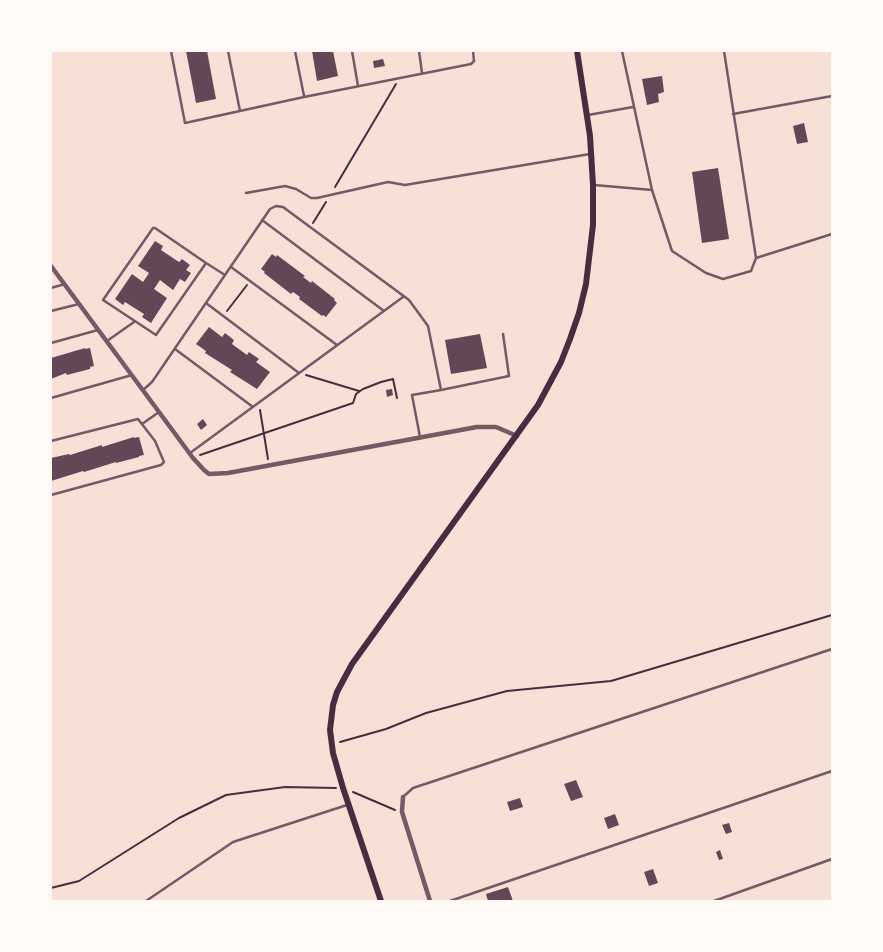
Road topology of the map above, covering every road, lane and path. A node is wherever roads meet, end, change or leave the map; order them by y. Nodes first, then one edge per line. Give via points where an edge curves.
1 (171, 51) edge
2 (228, 51) edge
3 (296, 51) edge
4 (352, 51) edge
5 (419, 51) edge
6 (473, 51) edge
7 (577, 51) edge
8 (622, 51) edge
9 (724, 51) edge
10 (422, 73) junction
11 (400, 78) junction
12 (358, 86) junction
13 (832, 96) edge
14 (304, 97) junction
15 (633, 107) junction
16 (240, 111) junction
17 (733, 114) junction
18 (588, 115) junction
19 (591, 154) junction
20 (593, 185) junction
21 (652, 190) junction
22 (246, 193) dead end
23 (330, 195) junction
24 (262, 220) junction
25 (310, 227) junction
26 (832, 234) edge
27 (756, 258) junction
28 (206, 262) junction
29 (51, 266) edge
30 (231, 266) junction
31 (225, 275) junction
32 (250, 281) junction
33 (65, 284) junction
34 (51, 288) edge
35 (403, 297) junction
36 (206, 303) junction
37 (79, 304) junction
38 (51, 311) edge
39 (384, 311) junction
40 (223, 316) junction
41 (134, 322) junction
42 (99, 330) junction
43 (503, 334) dead end
44 (107, 341) junction
45 (51, 343) edge
46 (337, 345) junction
47 (175, 349) junction
48 (299, 373) junction
49 (132, 376) junction
50 (143, 390) junction
51 (441, 390) junction
52 (360, 391) junction
53 (51, 398) edge
54 (397, 398) dead end
55 (258, 402) junction
56 (253, 407) junction
57 (159, 412) junction
58 (142, 424) junction
59 (264, 432) junction
60 (517, 436) junction
61 (420, 437) junction
62 (51, 441) edge
63 (190, 453) junction
64 (193, 458) junction
65 (269, 466) junction
66 (51, 495) edge
67 (832, 615) edge
68 (832, 650) edge
69 (332, 744) junction
70 (832, 771) edge
71 (343, 788) junction
72 (403, 797) joint
73 (349, 804) junction
74 (402, 812) junction
75 (832, 859) edge
76 (51, 888) edge
77 (379, 900) edge
78 (146, 901) edge
79 (430, 901) edge
80 (450, 901) edge
81 (714, 901) edge

1 - 16 lane via 185,123
2 - 16 lane
3 - 14 lane
4 - 12 lane
5 - 10 lane
6 - 10 lane via 474,61 471,64
7 - 18 main road
8 - 15 lane
9 - 17 lane
10 - 11 lane
11 - 12 lane
11 - 23 path
12 - 14 lane
13 - 17 lane
14 - 16 lane
15 - 18 lane
15 - 21 lane
17 - 27 lane
18 - 19 main road
19 - 20 main road
19 - 23 lane via 405,186 388,182
20 - 21 lane
20 - 60 main road via 591,251 586,284 570,339 549,385
21 - 27 lane via 672,252 706,273 723,279 751,271
22 - 23 lane via 285,186 311,198
23 - 25 path
24 - 25 lane via 276,206
24 - 30 lane
24 - 39 lane
25 - 35 lane
26 - 27 lane
28 - 31 lane
28 - 41 lane via 158,334 154,335
28 - 41 lane via 155,228 150,229 104,299
29 - 33 street
30 - 31 lane
30 - 32 lane
31 - 36 lane
32 - 40 path
32 - 46 lane
33 - 34 lane
33 - 37 street
35 - 39 lane
35 - 51 lane via 429,328
36 - 40 lane
36 - 47 lane
37 - 38 lane
37 - 42 street
39 - 46 lane
40 - 48 lane
41 - 44 lane
42 - 44 street
42 - 45 lane
43 - 51 lane via 509,376
44 - 49 street
46 - 48 lane
47 - 50 lane
47 - 56 lane
48 - 52 path
48 - 55 lane
49 - 50 street
49 - 53 lane
50 - 57 street
51 - 61 lane via 412,395
52 - 54 path via 372,384 393,380
52 - 59 path via 352,403
55 - 56 lane
55 - 59 path
56 - 63 lane
57 - 58 lane
57 - 63 street
58 - 62 lane via 136,419
58 - 66 lane via 155,441 162,464
59 - 64 path
59 - 65 path
60 - 61 street via 503,429 476,426
60 - 69 main road via 352,664 332,705
61 - 65 street
63 - 64 street
64 - 65 street via 209,474
67 - 69 path via 611,681 507,691
68 - 72 lane via 412,788
69 - 71 main road
70 - 80 lane
71 - 73 main road
71 - 74 path
71 - 76 path via 284,787 226,795 179,818 80,881
72 - 74 street
73 - 77 main road
73 - 78 lane via 233,842
74 - 79 street
75 - 81 lane

